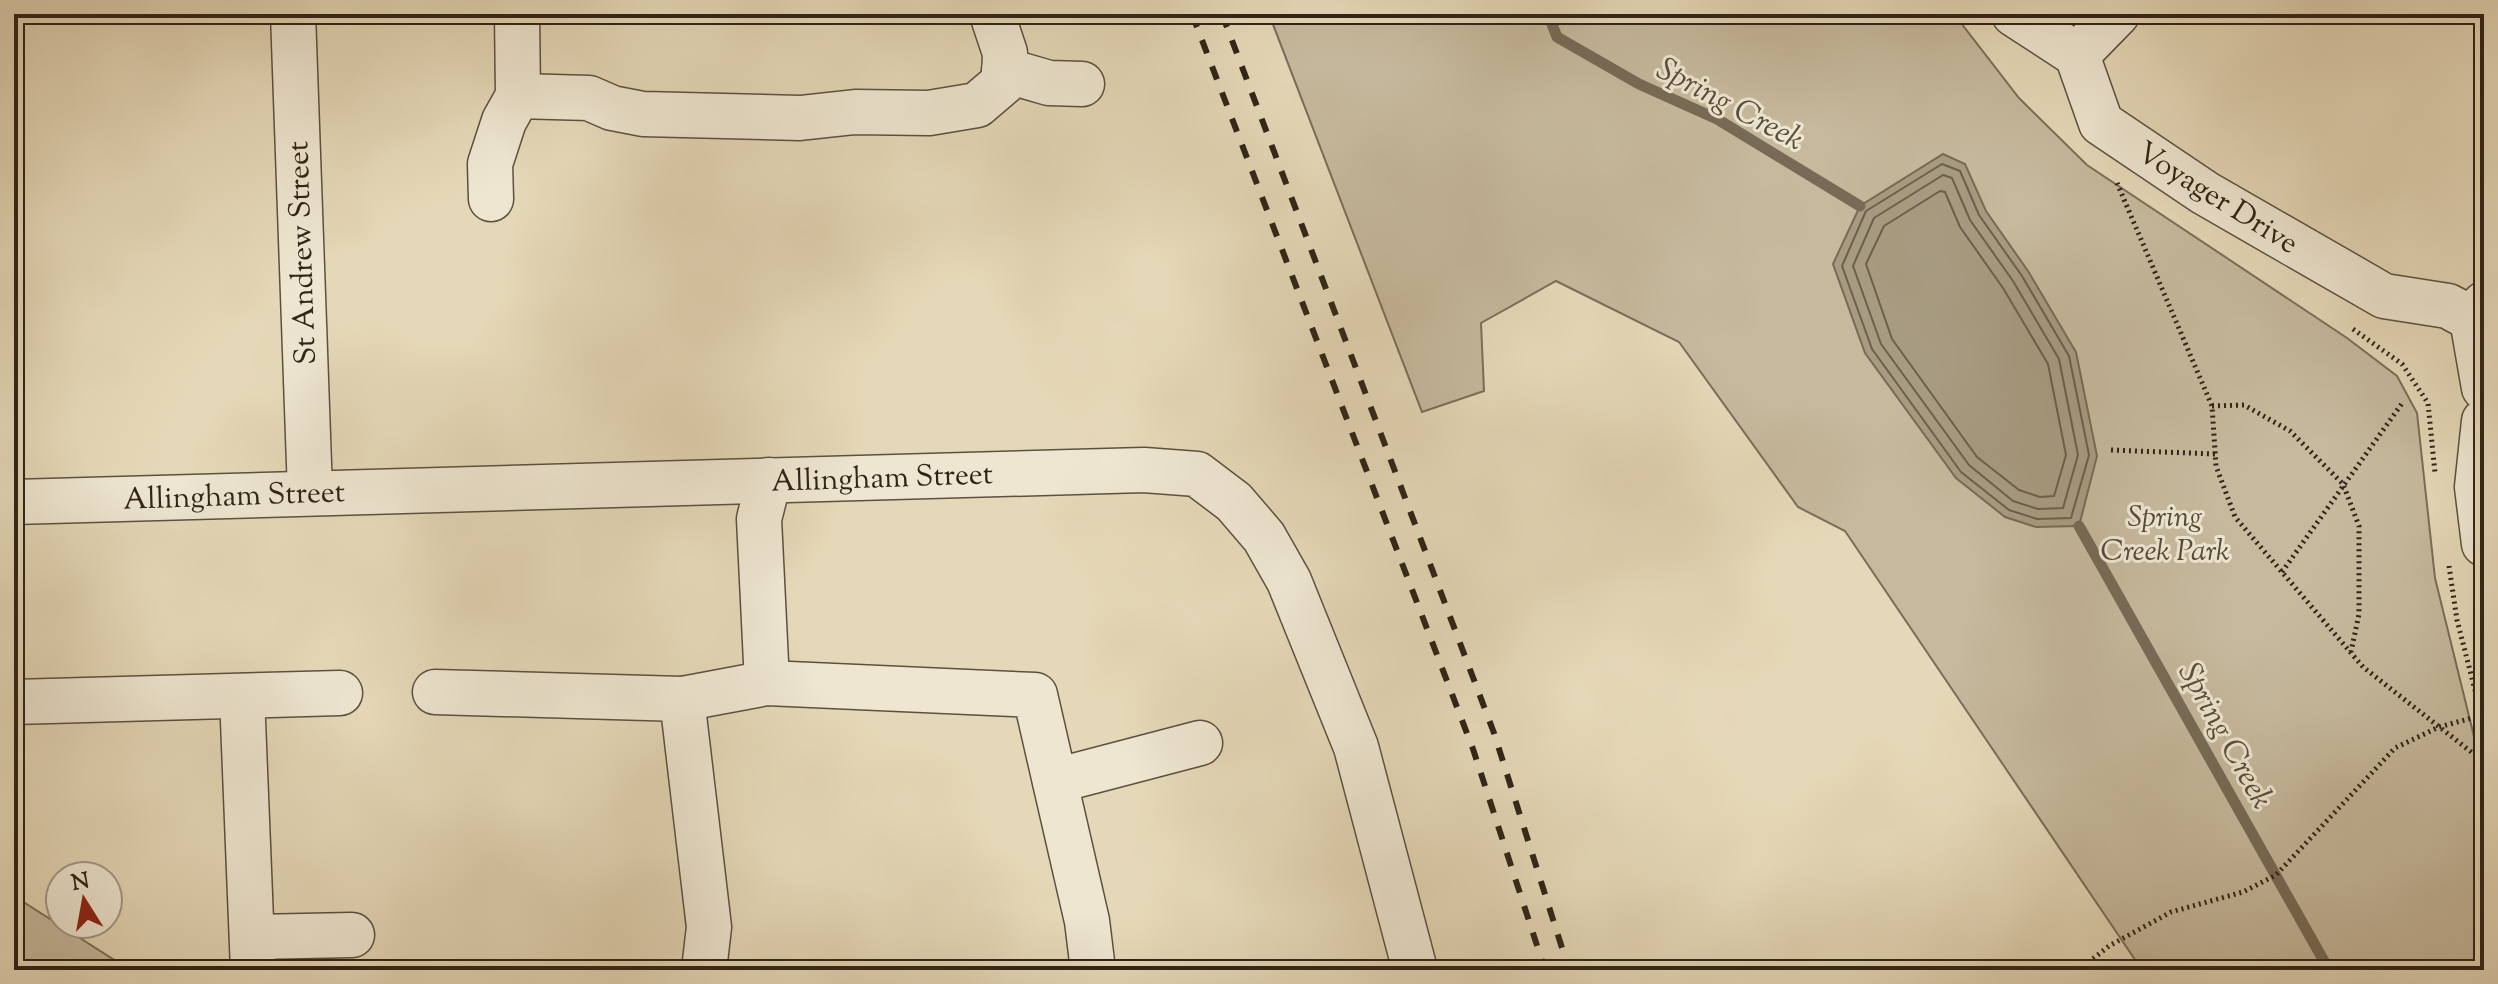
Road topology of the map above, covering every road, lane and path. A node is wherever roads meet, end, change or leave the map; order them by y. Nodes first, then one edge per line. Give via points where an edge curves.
1 (293, 14) edge
2 (517, 14) edge
3 (992, 14) edge
4 (2014, 14) edge
5 (2117, 14) edge
6 (2077, 55) junction
7 (1004, 70) junction
8 (1082, 84) dead end
9 (518, 96) junction
10 (2115, 177) dead end
11 (491, 199) dead end
12 (2478, 312) edge
13 (2347, 325) dead end
14 (2484, 388) edge
15 (2403, 402) dead end
16 (2212, 406) junction
17 (2484, 421) edge
18 (2111, 450) dead end
19 (2215, 454) junction
20 (769, 480) junction
21 (2343, 484) junction
22 (2437, 486) dead end
23 (310, 492) junction
24 (14, 502) edge
25 (2466, 552) edge
26 (2282, 572) junction
27 (2351, 653) junction
28 (767, 683) junction
29 (435, 692) dead end
30 (340, 693) dead end
31 (242, 696) junction
32 (682, 699) junction
33 (14, 702) edge
34 (2483, 715) edge
35 (2484, 725) edge
36 (2439, 727) junction
37 (1200, 743) dead end
38 (2484, 762) edge
39 (1055, 781) junction
40 (352, 935) dead end
41 (252, 954) edge
42 (704, 970) edge
43 (1093, 970) edge
44 (1415, 970) edge
45 (2079, 970) edge

1 - 23 street, St Andrew Street
2 - 9 street
3 - 7 street via 1005,53
4 - 6 street
5 - 6 street
6 - 12 street, Voyager Drive via 2101,123 2205,193 2384,296
7 - 8 street via 1049,83
7 - 9 street via 1004,82 977,105 929,113 800,118 643,114 589,98
9 - 11 street via 490,164
10 - 16 path
12 - 14 street
13 - 22 path via 2402,364 2428,403
15 - 21 path
16 - 19 path
16 - 21 path via 2244,405 2290,431
17 - 25 street
18 - 19 path
19 - 26 path via 2235,517
20 - 23 street, Allingham Street
20 - 28 street via 759,519
20 - 44 street, Allingham Street via 1144,470 1197,474 1234,502 1264,537 1289,581 1356,747
21 - 26 path
21 - 27 path via 2359,526 2359,614
23 - 24 street, Allingham Street
25 - 34 path via 2457,620
26 - 27 path
27 - 36 path
28 - 32 street
28 - 39 street via 1035,695
29 - 32 street
30 - 31 street
31 - 33 street
31 - 41 street
32 - 42 street via 709,927
34 - 35 path
34 - 36 path
36 - 38 path
36 - 45 path via 2395,748 2276,875 2243,892 2171,912 2109,946
37 - 39 street
39 - 43 street
40 - 41 street

